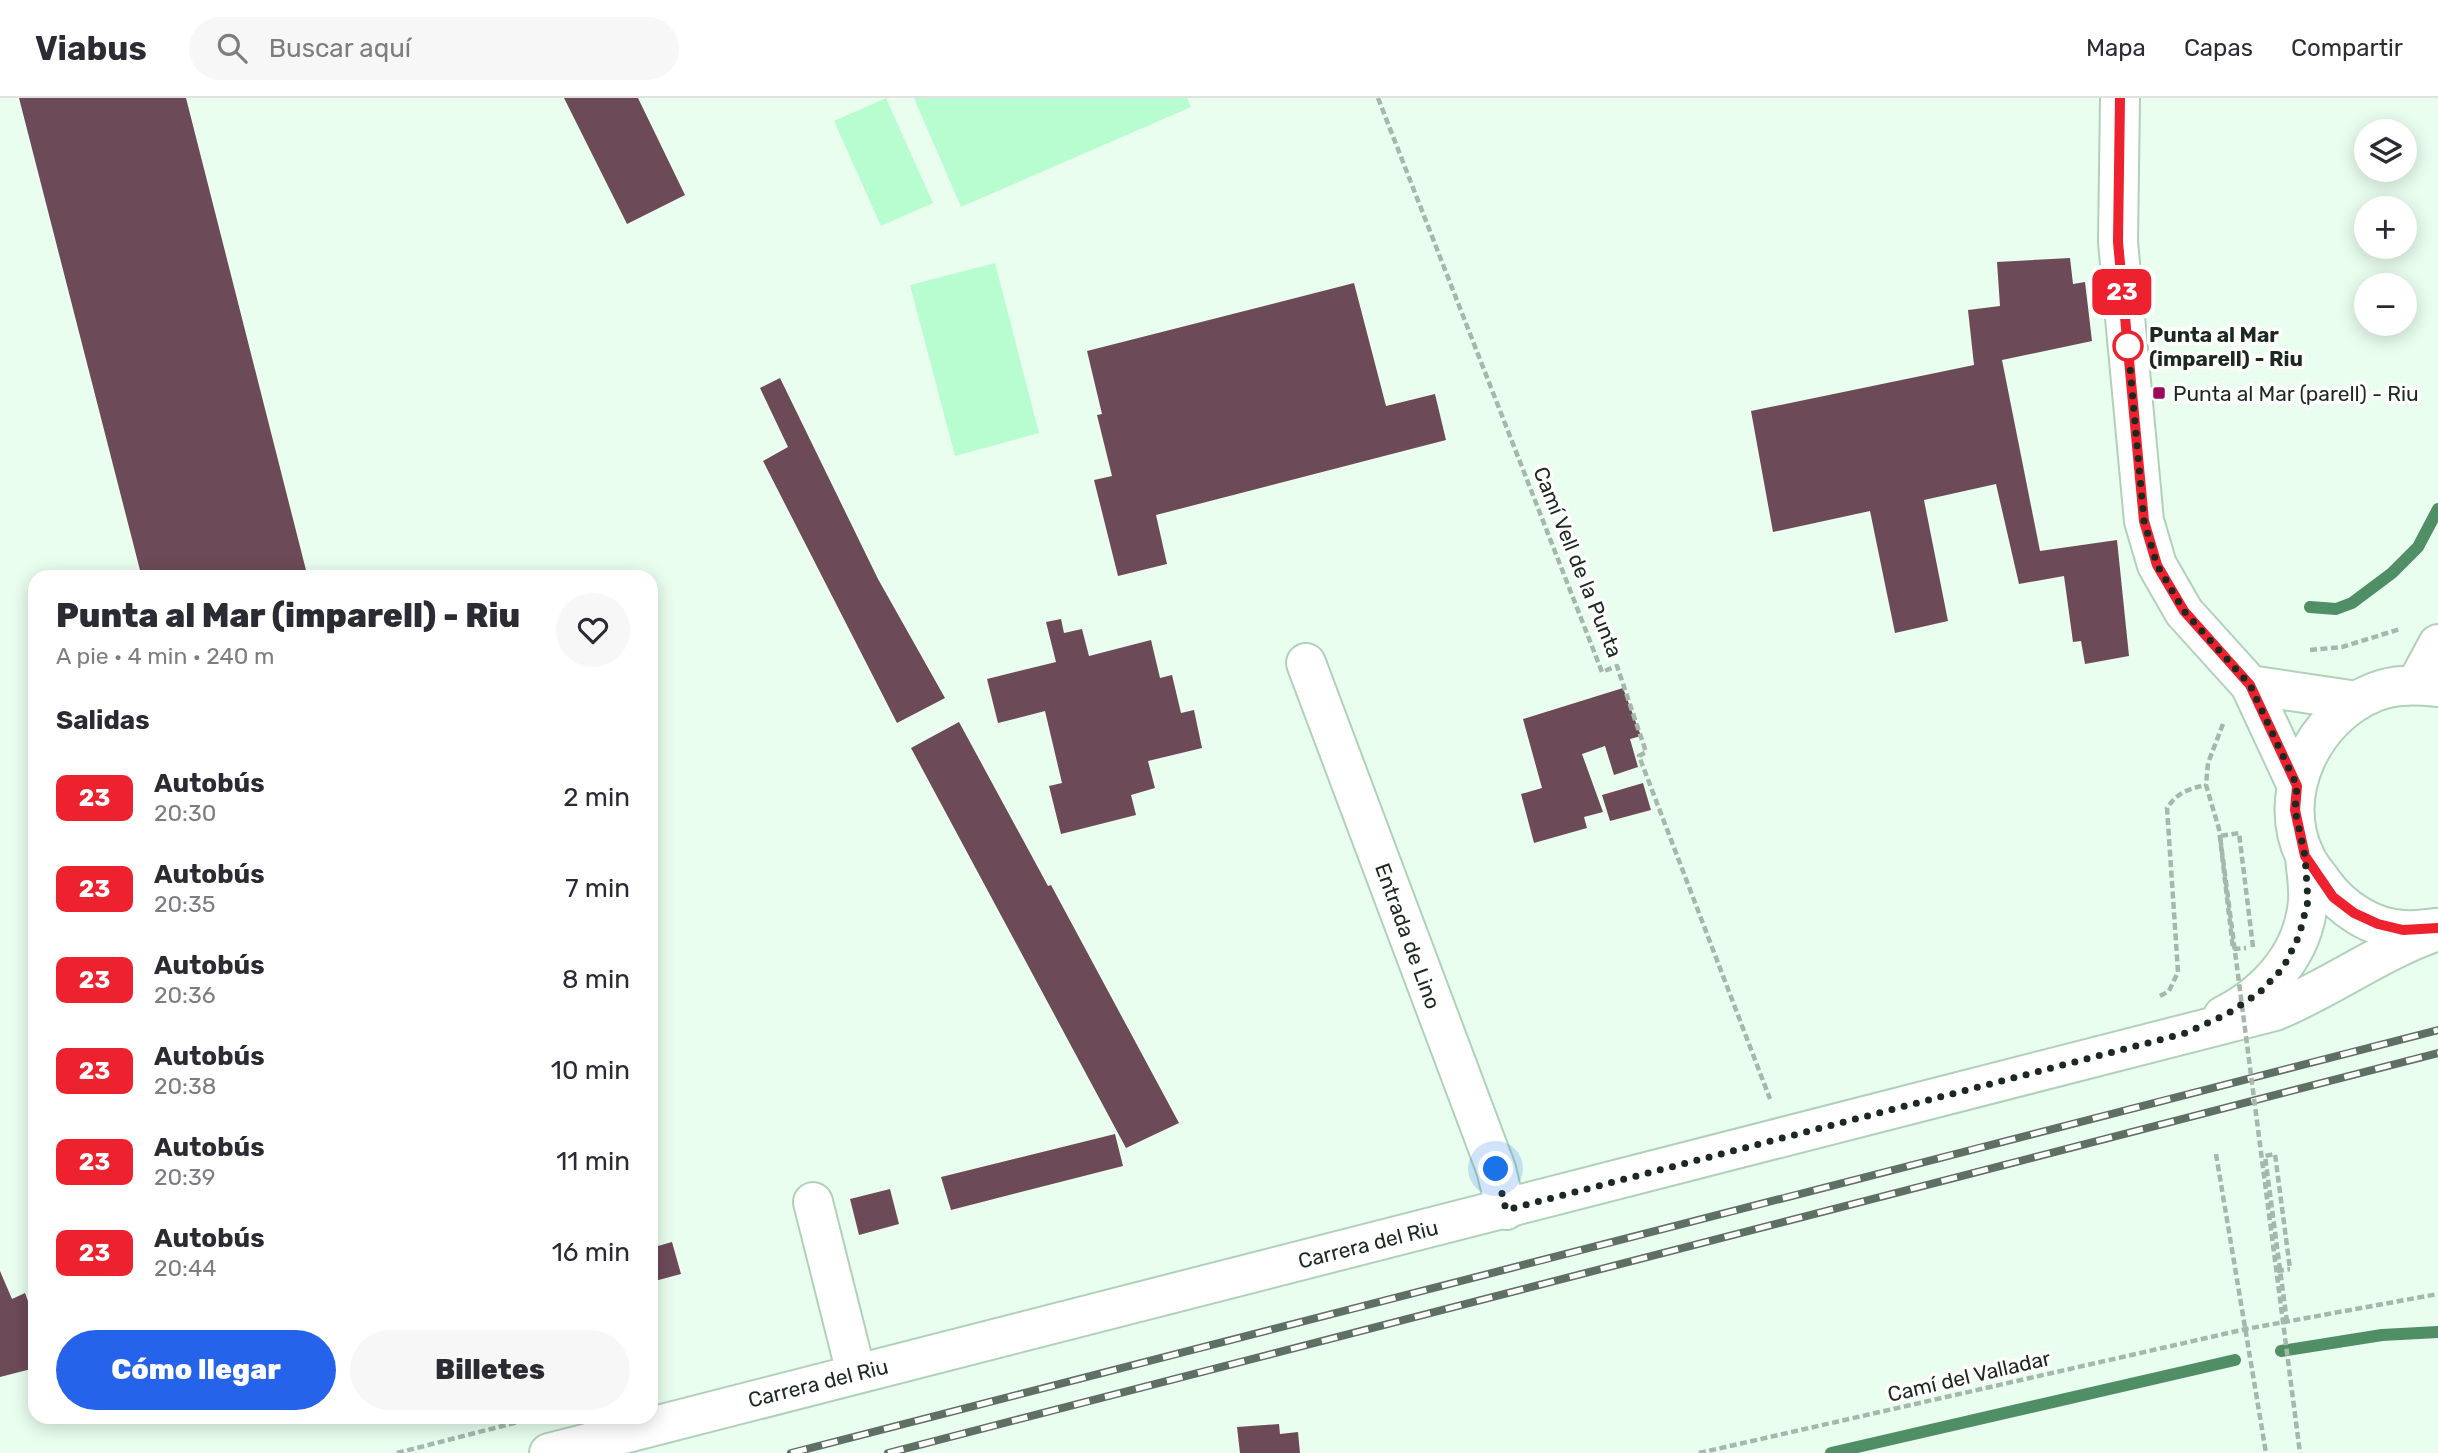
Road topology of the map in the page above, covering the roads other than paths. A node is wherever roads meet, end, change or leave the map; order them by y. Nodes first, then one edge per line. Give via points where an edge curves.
1 (2120, 98) edge
2 (2422, 636) edge
3 (1306, 663) dead end
4 (2250, 685) junction
5 (2427, 686) edge
6 (2357, 701) junction
7 (2297, 786) junction
8 (2305, 856) junction
9 (2438, 929) edge
10 (2186, 1033) junction
11 (813, 1202) dead end
12 (1506, 1210) junction
13 (856, 1373) junction
14 (549, 1453) edge

1 - 4 street via 2118,242 2144,521 2157,565 2184,611
2 - 5 street
3 - 12 street, Entrada de Lino via 1496,1169
4 - 6 street
4 - 7 street
5 - 6 street via 2376,692
6 - 7 street via 2335,716 2318,737
7 - 8 street via 2295,810
8 - 9 street via 2333,897 2354,913 2403,930
8 - 10 street, Carrera del Riu via 2308,901 2299,936 2283,968 2259,993
9 - 10 street, Carrera del Riu via 2310,997 2275,1011
10 - 12 street, Carrera del Riu
11 - 13 street
12 - 13 street, Carrera del Riu
13 - 14 street, Carrera del Riu

